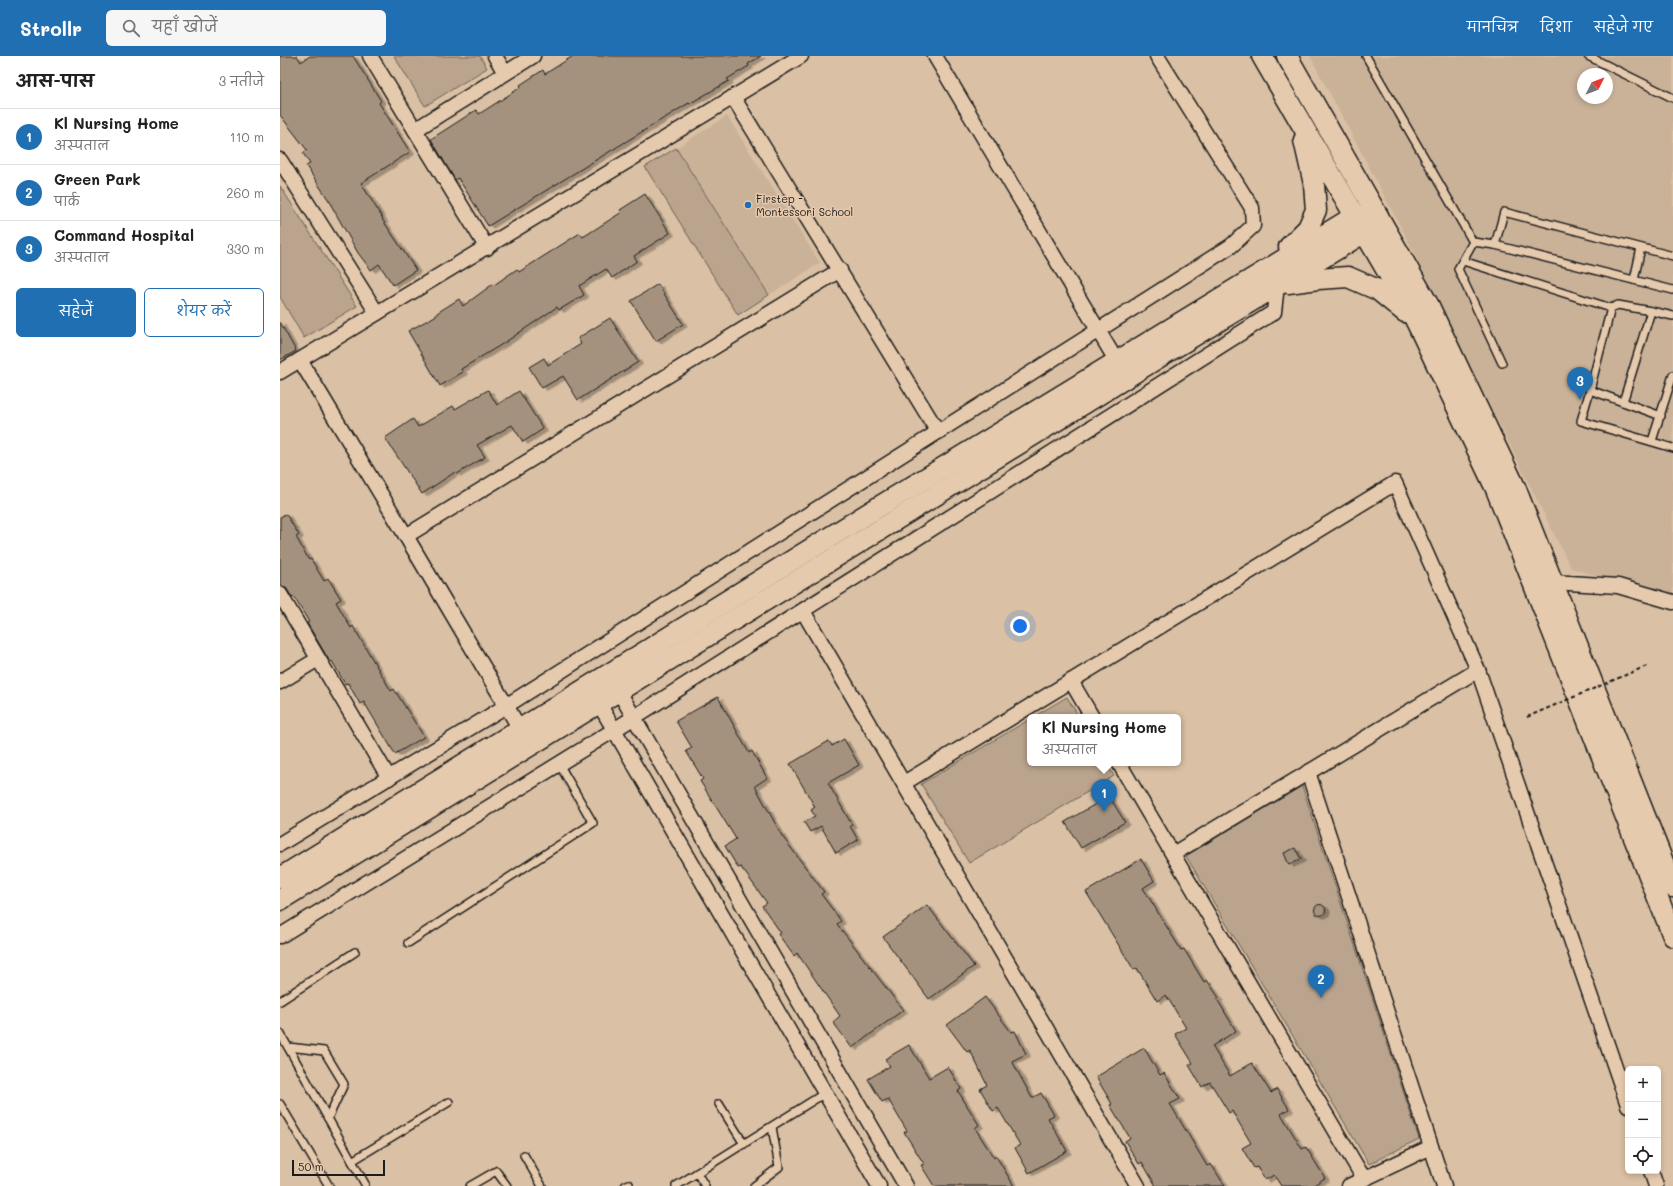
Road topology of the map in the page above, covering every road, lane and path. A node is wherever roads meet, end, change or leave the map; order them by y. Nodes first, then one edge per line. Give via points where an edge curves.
1 (370, 56) edge
2 (495, 56) edge
3 (533, 56) edge
4 (801, 56) edge
5 (935, 56) edge
6 (1157, 56) edge
7 (1262, 56) edge
8 (1287, 56) edge
9 (1366, 56) edge
10 (1588, 56) edge
11 (505, 73) junction
12 (733, 97) junction
13 (1673, 98) edge
14 (1299, 119) junction
15 (415, 130) junction
16 (280, 160) edge
17 (1378, 216) junction
18 (1360, 224) junction
19 (1473, 242) junction
20 (1495, 245) junction
21 (487, 248) junction
22 (1642, 248) junction
23 (1673, 256) edge
24 (1463, 261) junction
25 (840, 270) junction
26 (1272, 278) junction
27 (1634, 280) junction
28 (1673, 290) edge
29 (1611, 308) junction
30 (1651, 311) junction
31 (377, 313) junction
32 (1673, 316) edge
33 (1415, 319) junction
34 (1098, 330) junction
35 (300, 360) junction
36 (1116, 362) junction
37 (1502, 363) dead end
38 (280, 372) edge
39 (1673, 374) edge
40 (1590, 390) junction
41 (1623, 402) junction
42 (1661, 416) junction
43 (938, 432) junction
44 (1652, 441) junction
45 (1673, 448) edge
46 (406, 536) junction
47 (1552, 582) junction
48 (280, 594) edge
49 (1673, 602) edge
50 (803, 611) junction
51 (318, 658) junction
52 (1649, 665) dead end
53 (1478, 670) junction
54 (608, 674) junction
55 (1071, 681) junction
56 (280, 682) edge
57 (589, 687) junction
58 (619, 692) junction
59 (599, 704) junction
60 (506, 706) junction
61 (1090, 714) edge
62 (1527, 717) dead end
63 (634, 718) junction
64 (519, 730) junction
65 (614, 730) junction
66 (539, 741) junction
67 (520, 753) junction
68 (559, 764) junction
69 (1121, 766) edge
70 (1308, 772) junction
71 (389, 778) junction
72 (904, 783) junction
73 (280, 844) edge
74 (1173, 854) junction
75 (280, 878) edge
76 (1673, 887) edge
77 (280, 900) edge
78 (280, 936) edge
79 (1673, 936) edge
80 (408, 943) dead end
81 (355, 952) dead end
82 (280, 1001) edge
83 (280, 1033) edge
84 (288, 1047) junction
85 (825, 1093) junction
86 (449, 1102) dead end
87 (1627, 1102) edge
88 (280, 1104) edge
89 (719, 1104) dead end
90 (328, 1118) junction
91 (772, 1126) junction
92 (744, 1144) junction
93 (1431, 1147) junction
94 (524, 1155) dead end
95 (352, 1161) junction
96 (697, 1173) junction
97 (1652, 1174) edge
98 (1364, 1179) junction
99 (365, 1184) dead end
100 (329, 1186) edge
101 (470, 1186) edge
102 (507, 1186) edge
103 (542, 1186) edge
104 (676, 1186) edge
105 (705, 1186) edge
106 (754, 1186) edge
107 (879, 1186) edge
108 (906, 1186) edge
109 (1138, 1186) edge
110 (1349, 1186) edge
111 (1444, 1186) edge
112 (1656, 1186) edge

1 - 15 street
2 - 11 street
3 - 11 street
4 - 12 street
5 - 34 street
6 - 34 street via 1252,208 1253,226 1231,246
7 - 14 street
8 - 17 street
9 - 19 lane
10 - 13 lane
11 - 15 street
12 - 21 street
12 - 25 street
14 - 18 street
14 - 26 street via 1314,184 1316,210 1308,228
15 - 21 street
16 - 31 street
17 - 18 street
17 - 47 street via 1429,306 1515,487
18 - 26 street
18 - 33 street
19 - 20 lane
19 - 24 lane
20 - 22 lane via 1504,212
20 - 27 lane
21 - 31 street
22 - 23 lane
22 - 27 lane
24 - 29 lane
24 - 37 lane via 1458,269
25 - 43 street
25 - 46 street
26 - 33 street via 1348,277 1378,290
26 - 36 street
26 - 50 street via 1274,312
26 - 58 street
27 - 28 lane
29 - 30 lane via 1618,306
29 - 40 lane
30 - 32 lane
30 - 41 lane
31 - 35 street
33 - 79 street via 1496,489
34 - 36 street
34 - 43 street
35 - 38 street
35 - 46 street
36 - 54 street
39 - 42 lane
40 - 41 lane
40 - 44 lane via 1581,420
41 - 42 lane
42 - 44 lane
43 - 60 street
44 - 45 lane
46 - 60 street
47 - 49 street via 1618,586
47 - 76 street
48 - 51 street
50 - 63 street
50 - 72 street
51 - 56 street
51 - 71 street
52 - 62 path, bridge
53 - 55 street via 1395,483
53 - 70 street
53 - 87 street
54 - 57 street
54 - 58 street
55 - 61 street
55 - 72 street
57 - 59 street
57 - 64 street
58 - 59 street
58 - 63 street
59 - 65 street
59 - 66 street
60 - 64 street
60 - 71 street
63 - 65 street
63 - 108 street
64 - 66 street
64 - 67 street
64 - 75 street
65 - 68 street
65 - 85 street
66 - 67 street
67 - 77 street
68 - 78 street
68 - 80 lane via 593,823
69 - 74 street
70 - 74 street
70 - 93 street
71 - 73 street
72 - 109 street
74 - 98 street
81 - 82 lane
83 - 84 lane
84 - 90 lane
84 - 90 lane via 324,1051 344,1084
85 - 91 lane
85 - 107 street
86 - 95 lane
88 - 100 lane
89 - 92 lane
90 - 95 lane
91 - 92 lane
91 - 106 lane via 780,1167
92 - 96 lane
93 - 98 street
93 - 111 street
94 - 103 lane
95 - 99 lane
96 - 104 lane
96 - 105 lane
97 - 112 street
98 - 110 street
101 - 102 lane via 496,1171

